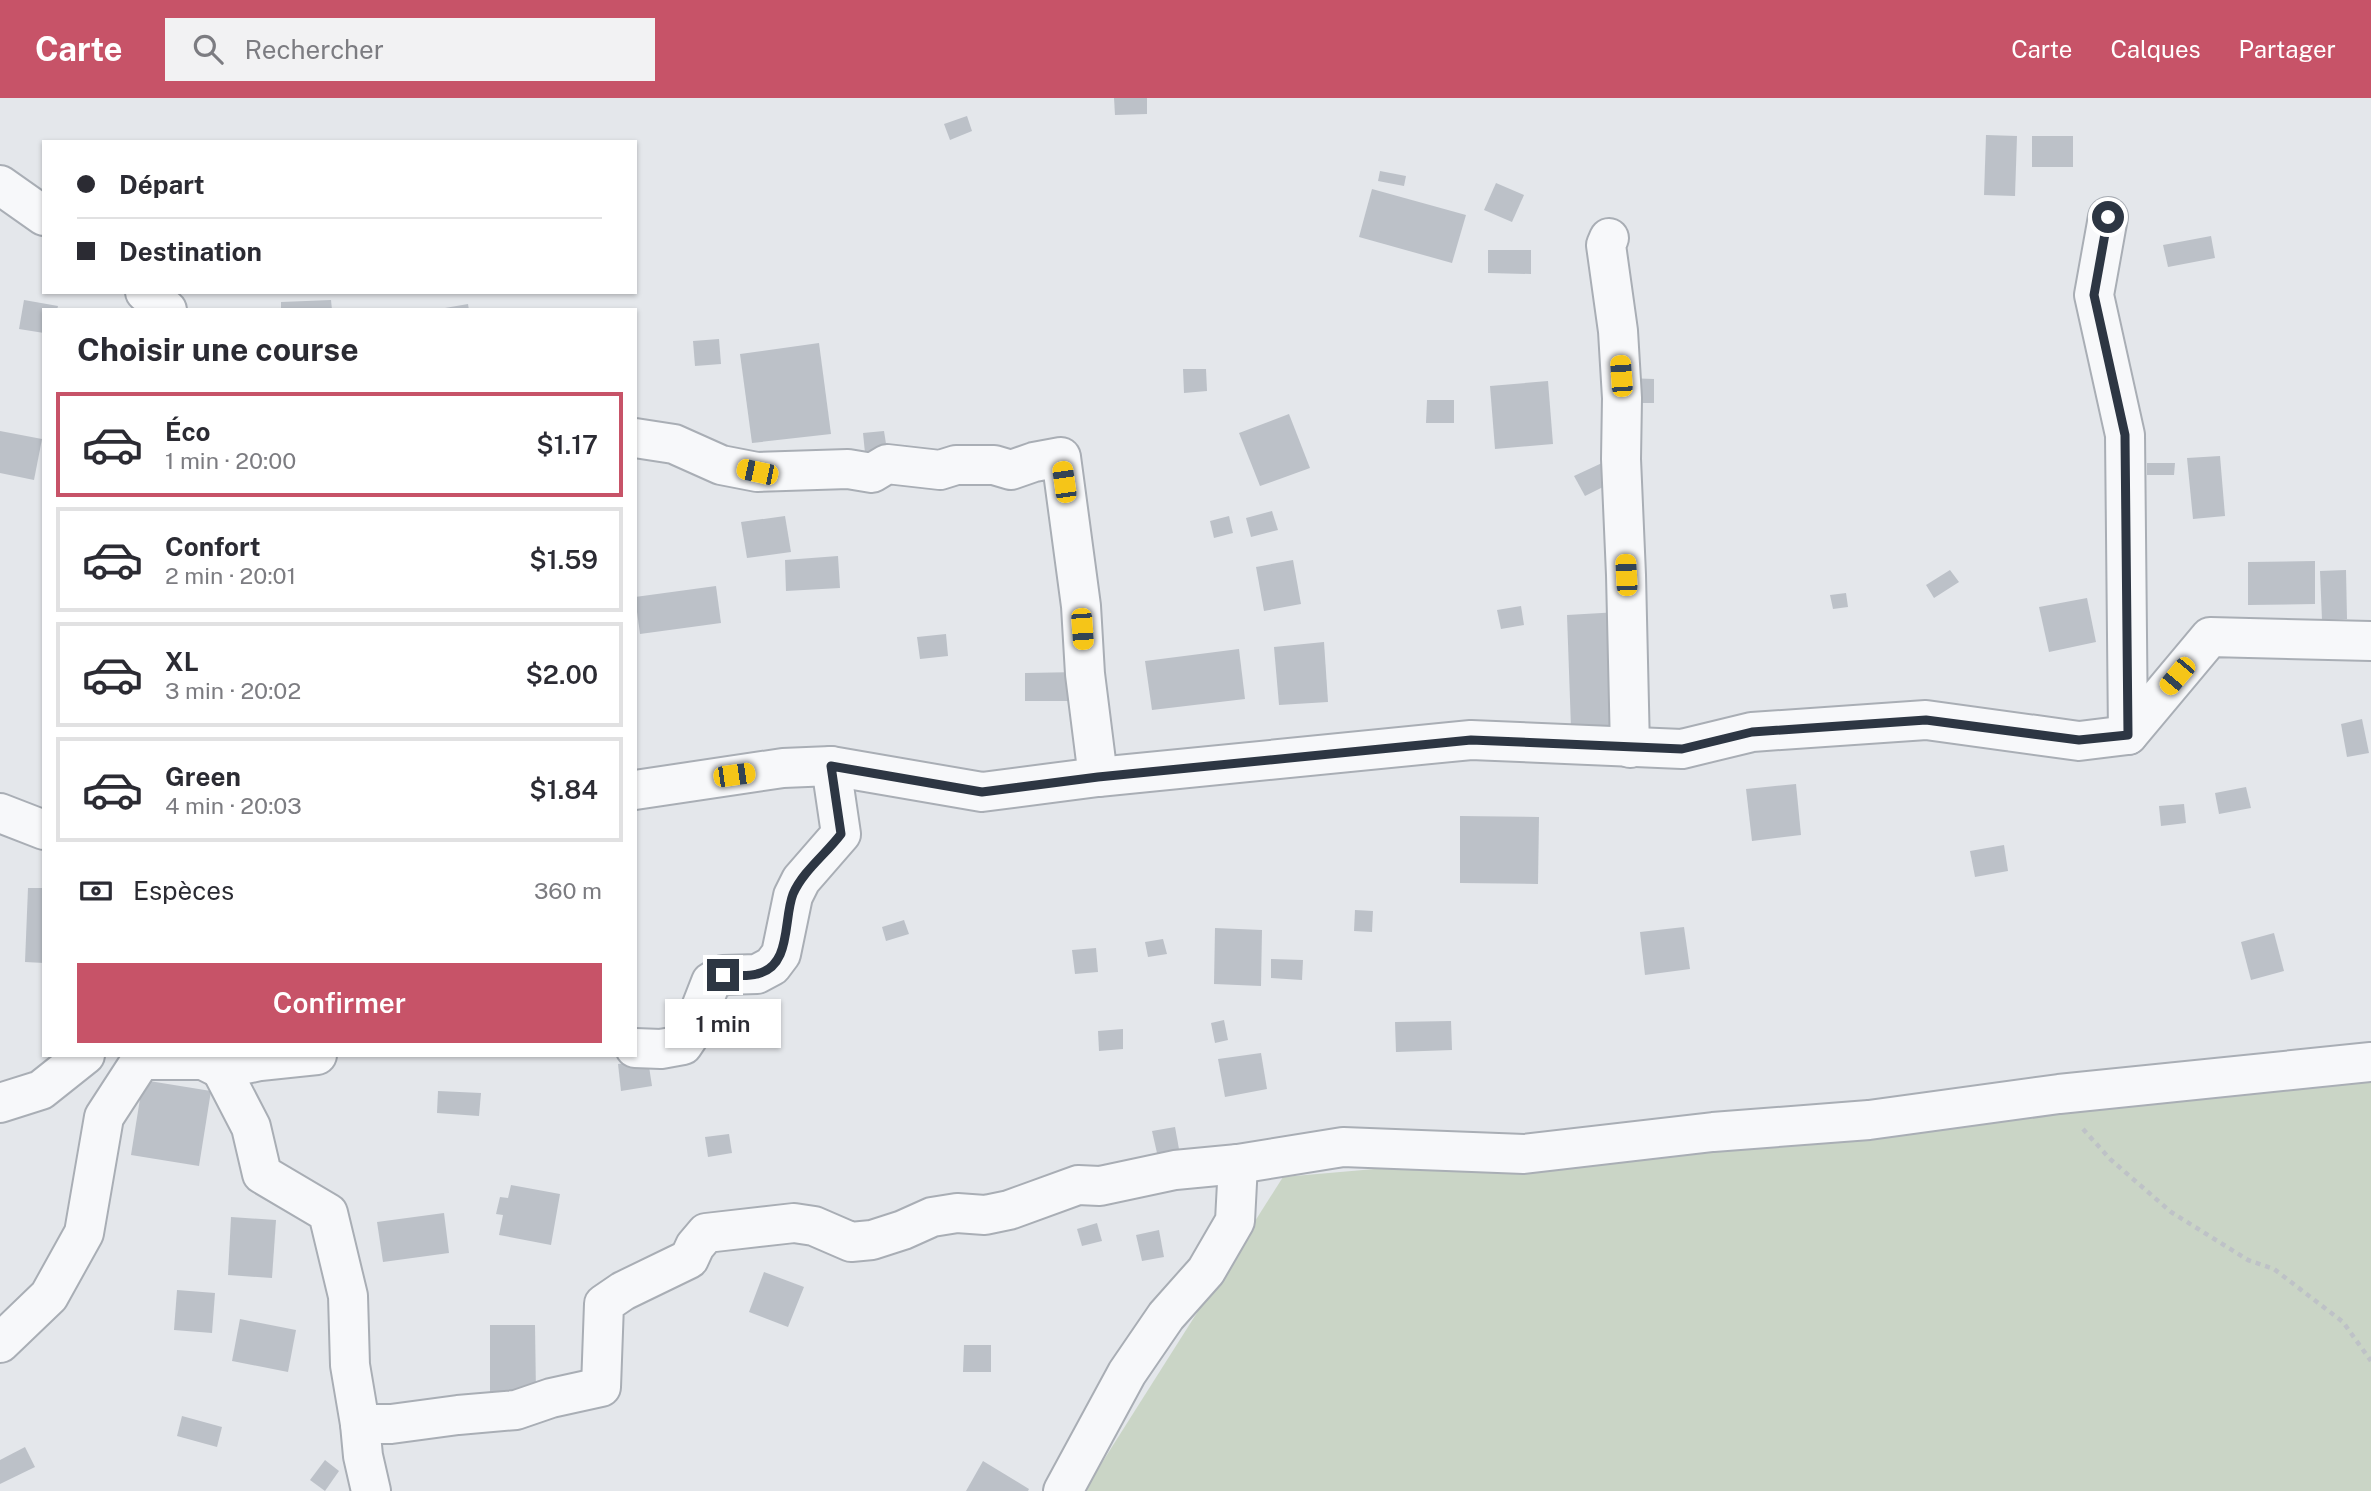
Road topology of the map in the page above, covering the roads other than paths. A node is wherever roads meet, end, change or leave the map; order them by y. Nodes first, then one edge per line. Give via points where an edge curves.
1 (0, 185) edge
2 (42, 215) edge
3 (2108, 217) dead end
4 (1609, 238) dead end
5 (147, 294) edge
6 (165, 308) edge
7 (637, 438) edge
8 (2371, 641) edge
9 (2128, 735) junction
10 (1630, 748) junction
11 (831, 766) junction
12 (1098, 777) junction
13 (637, 790) edge
14 (0, 813) edge
15 (42, 829) edge
16 (637, 1048) edge
17 (82, 1057) edge
18 (298, 1057) edge
19 (2371, 1062) edge
20 (221, 1069) junction
21 (0, 1103) edge
22 (1238, 1164) junction
23 (0, 1343) edge
24 (360, 1424) junction
25 (371, 1491) edge
26 (1063, 1491) edge

1 - 2 street
3 - 9 street via 2094,295 2125,435
4 - 10 street via 1606,245 1622,398
5 - 6 street
7 - 12 street via 674,444 721,465 757,472 848,469 872,473 887,464 940,470 956,465 994,465 1011,470 1061,457
8 - 9 street via 2210,637
9 - 10 street via 2079,740 1926,720 1752,732 1682,749
10 - 12 street via 1471,740
11 - 12 street via 982,792
11 - 13 street via 783,768
11 - 16 street via 841,834 793,896 781,954 757,974 723,975 712,982 683,1045
14 - 15 street
17 - 21 street via 41,1090
18 - 20 street
19 - 22 street via 1524,1154 1343,1147
20 - 23 street via 203,1060 141,1060 104,1117 84,1233 49,1296
20 - 24 street via 251,1127 262,1174 328,1213 348,1296 350,1365
22 - 24 street via 1175,1170 1100,1186 1078,1185 1009,1210 932,1217 872,1240 851,1242 794,1223 706,1233 689,1259 604,1304 601,1387 516,1410
22 - 26 street via 1235,1221 1206,1270 1166,1316 1127,1373
24 - 25 street

